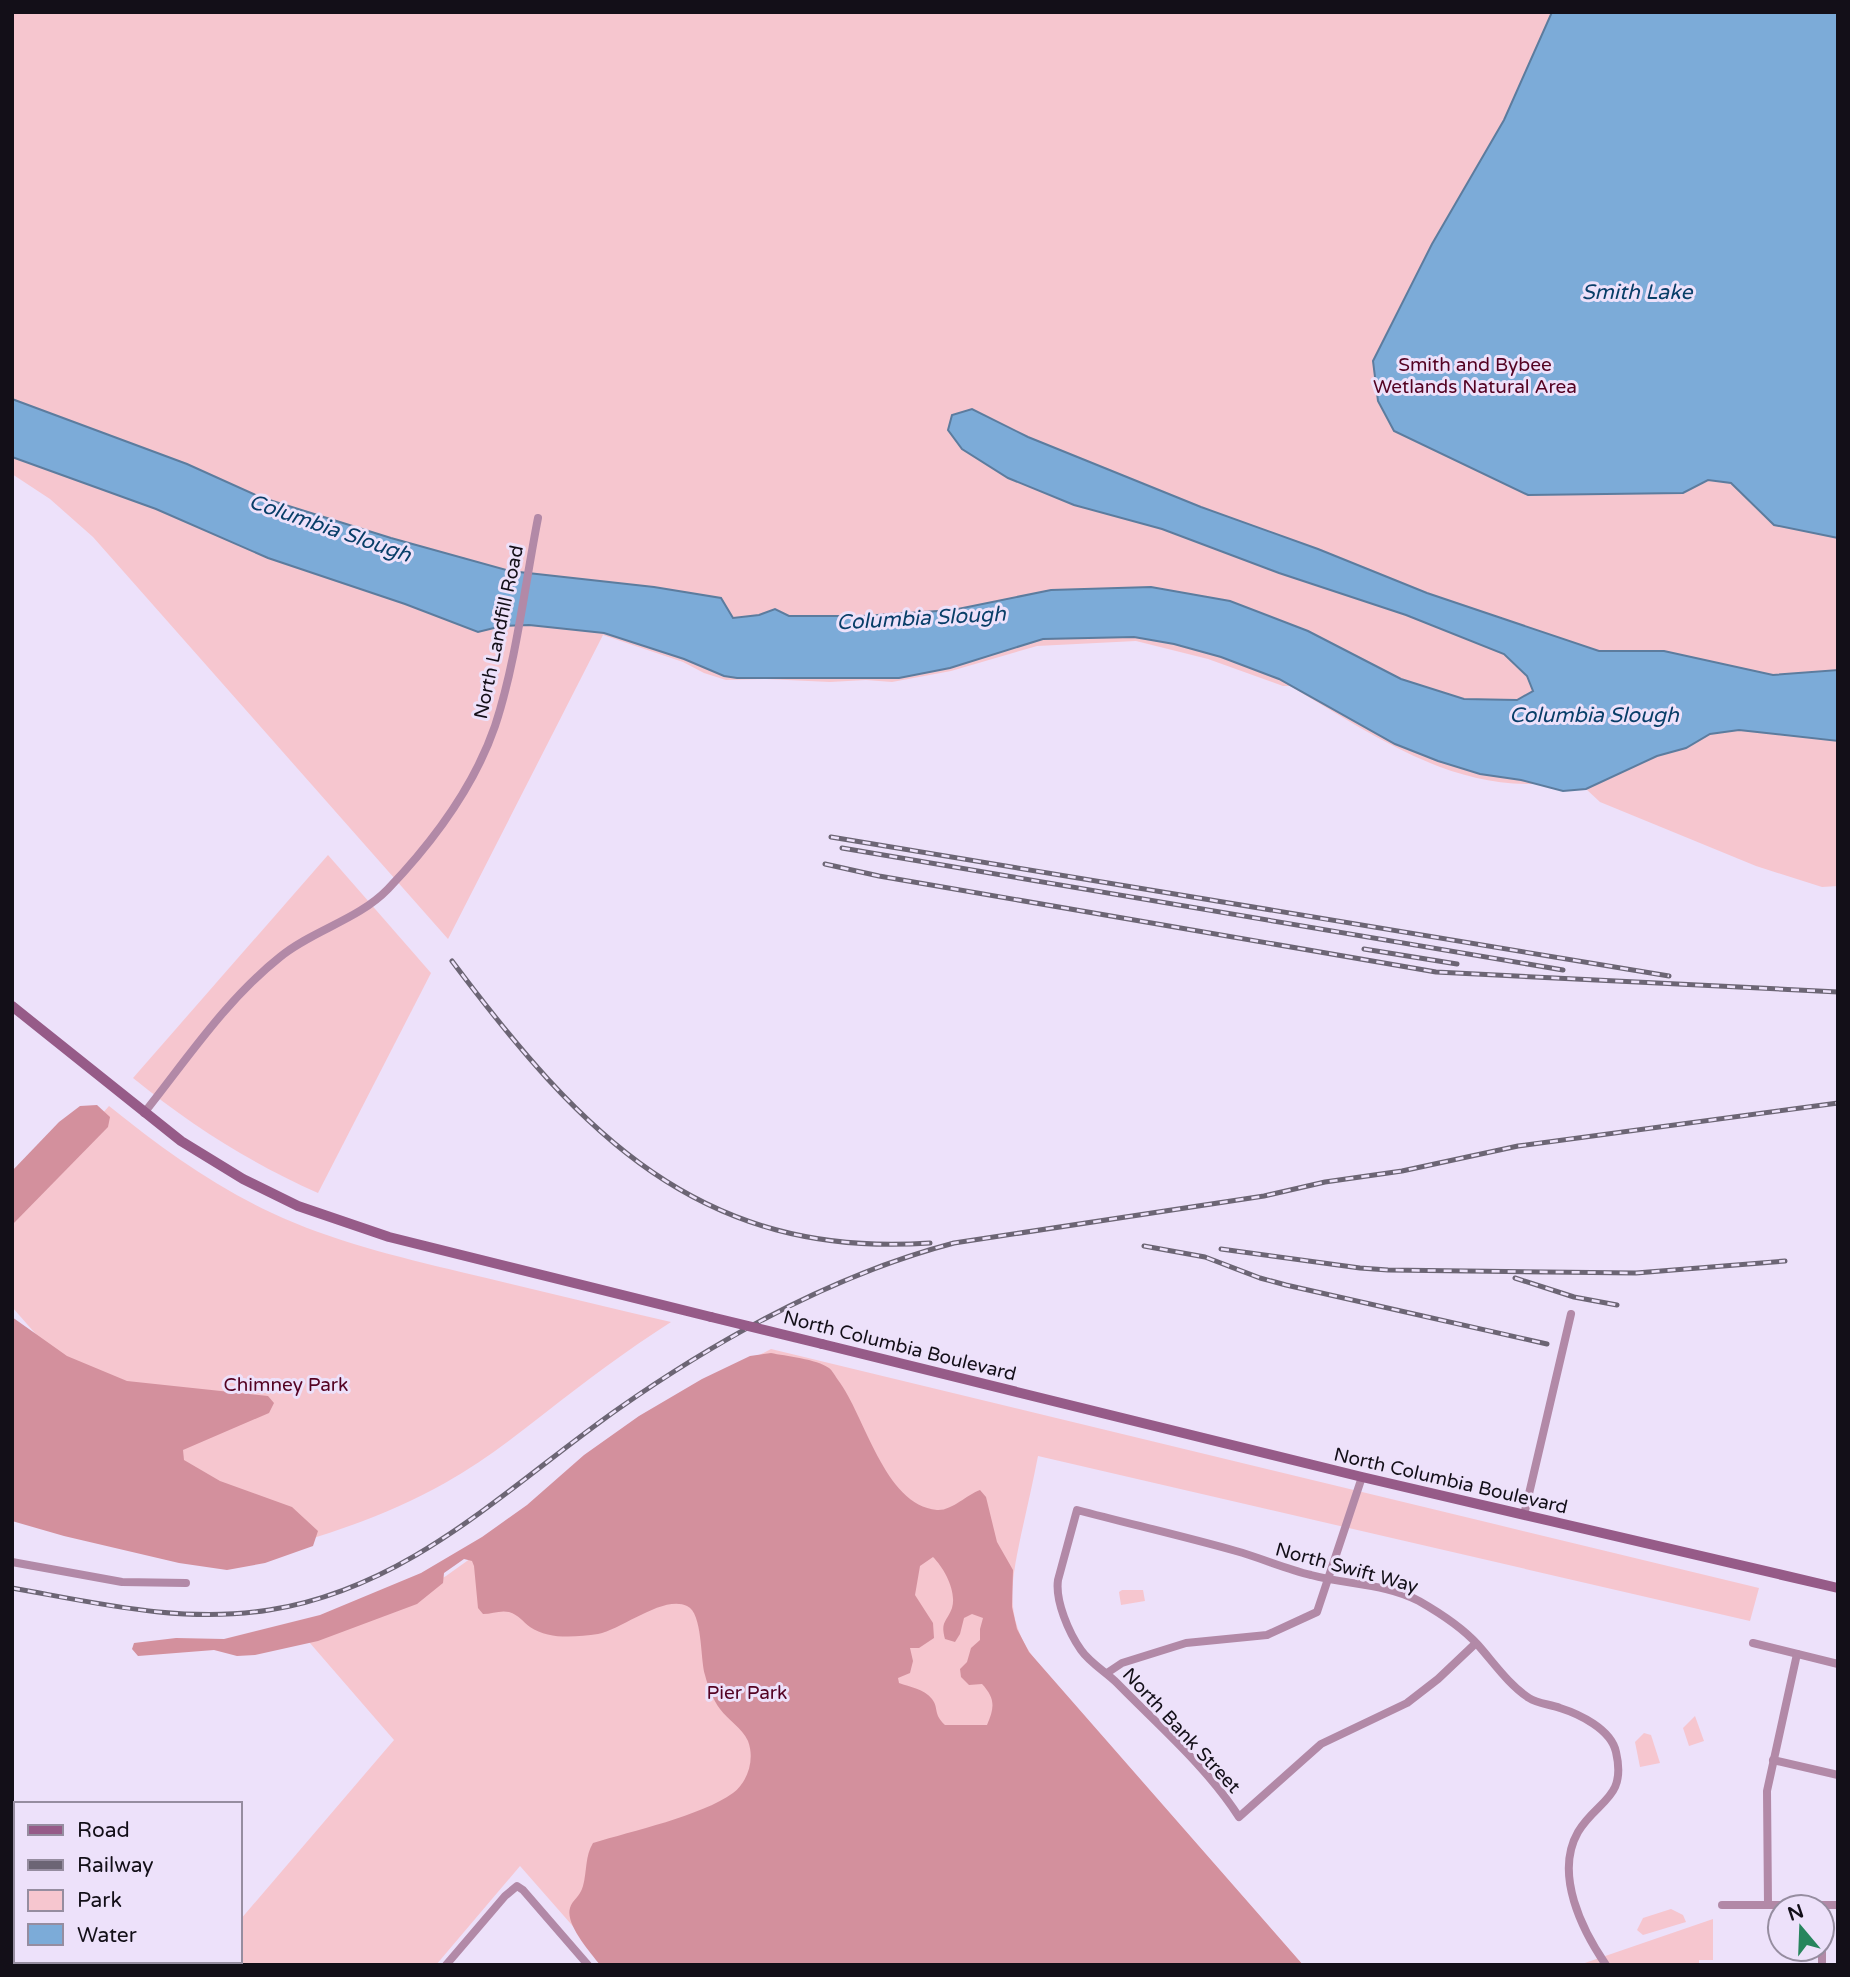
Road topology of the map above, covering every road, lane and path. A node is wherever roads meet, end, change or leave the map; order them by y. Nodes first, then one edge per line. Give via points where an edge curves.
1 (538, 518) dead end
2 (12, 1006) edge
3 (144, 1112) junction
4 (1571, 1314) dead end
5 (1362, 1477) junction
6 (1077, 1510) joint
7 (1524, 1515) junction
8 (12, 1562) edge
9 (1328, 1578) junction
10 (186, 1583) dead end
11 (1838, 1588) edge
12 (1476, 1643) junction
13 (1753, 1643) dead end
14 (1797, 1654) junction
15 (1838, 1664) edge
16 (1107, 1673) junction
17 (1773, 1760) junction
18 (1838, 1775) edge
19 (1768, 1893) edge
20 (1722, 1905) dead end
21 (1766, 1905) edge
22 (446, 1965) edge
23 (588, 1965) edge
24 (1606, 1965) edge

1 - 3 street, North Landfill Road via 495,727 452,810 387,890 282,955 252,981
2 - 3 main road, North Columbia Boulevard
3 - 5 main road, North Columbia Boulevard, bridge via 195,1151 243,1179 333,1220 389,1237
4 - 7 street
5 - 7 main road, North Columbia Boulevard
5 - 9 street
6 - 9 street, North Swift Way
6 - 16 street, North Bank Street via 1058,1590 1081,1651
7 - 11 main road, North Columbia Boulevard
8 - 10 street via 122,1582
9 - 12 street, North Swift Way via 1416,1600
9 - 16 street via 1320,1606 1310,1617 1261,1636 1186,1643 1122,1662
12 - 16 street, North Bank Street via 1407,1703 1321,1744 1239,1817 1203,1769
12 - 24 street, North Swift Way via 1529,1698 1584,1718 1613,1744 1617,1765 1614,1792 1577,1833 1569,1857 1583,1926
13 - 14 street
14 - 15 street
14 - 17 street
17 - 18 street
17 - 19 street via 1766,1806
20 - 21 street
22 - 23 street via 517,1886

